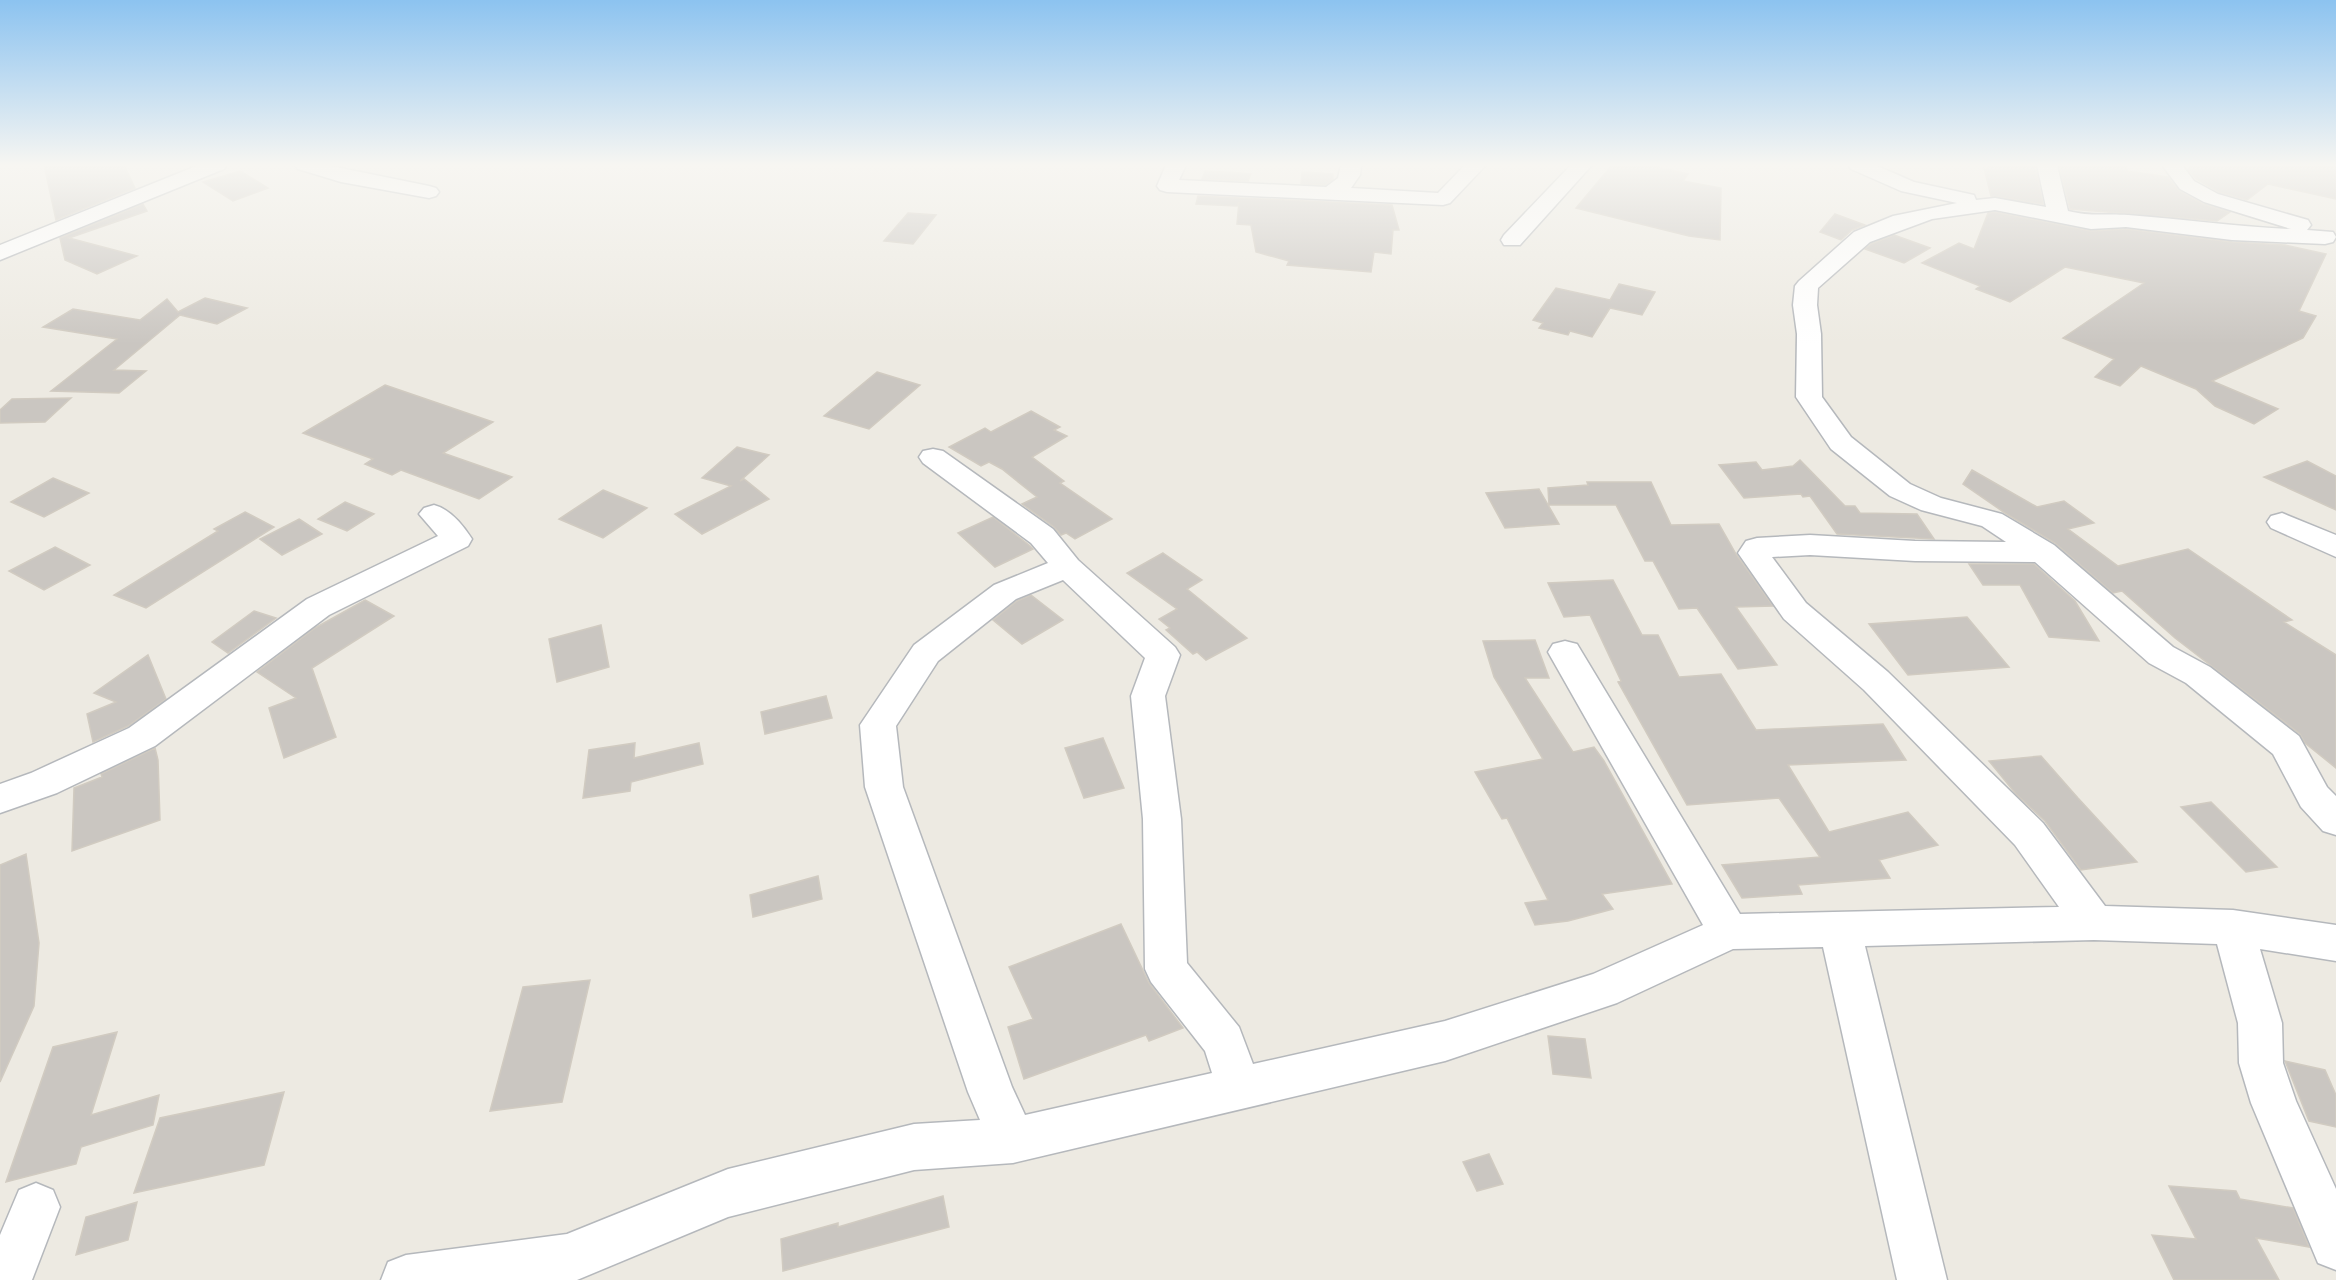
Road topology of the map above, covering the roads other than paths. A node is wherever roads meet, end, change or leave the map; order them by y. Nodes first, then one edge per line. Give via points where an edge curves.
1 (70, 225) edge
2 (1526, 225) edge
3 (1890, 225) edge
4 (2159, 225) edge
5 (2297, 225) edge
6 (1512, 240) dead end
7 (2331, 240) edge
8 (0, 253) edge
9 (933, 457) dead end
10 (434, 514) dead end
11 (2282, 522) dead end
12 (2336, 546) edge
13 (2043, 552) junction
14 (1067, 567) junction
15 (1565, 652) dead end
16 (0, 799) edge
17 (2336, 820) edge
18 (2094, 923) junction
19 (2233, 927) junction
20 (1840, 929) junction
21 (1728, 932) junction
22 (2336, 943) edge
23 (1239, 1086) junction
24 (1012, 1140) junction
25 (36, 1207) dead end
26 (2336, 1245) edge
27 (565, 1269) edge
28 (7, 1280) edge
29 (406, 1280) edge
30 (1922, 1280) edge

1 - 8 street
2 - 6 street
3 - 13 street via 1862,237 1807,286 1809,397 1841,443 1900,490 1931,504 1992,520
4 - 7 street
5 - 7 street
9 - 14 street via 1042,536
10 - 16 street via 457,539 318,607 142,737
11 - 12 street
13 - 17 street via 2161,655 2198,675 2286,745 2314,797
13 - 18 street via 1810,545 1757,548 1753,553 1795,611 1876,681 2029,834
14 - 23 street via 1163,655 1149,696 1162,819 1166,969 1223,1041
14 - 24 street via 1005,592 926,653 878,725 884,787 991,1092
15 - 21 street
18 - 19 street
18 - 20 street
19 - 22 street
19 - 26 street via 2260,1023 2261,1063 2274,1103
20 - 21 street
20 - 30 street
21 - 23 street via 1602,990 1445,1041
23 - 24 street
24 - 27 street via 914,1147 728,1193
25 - 28 street
27 - 29 street

